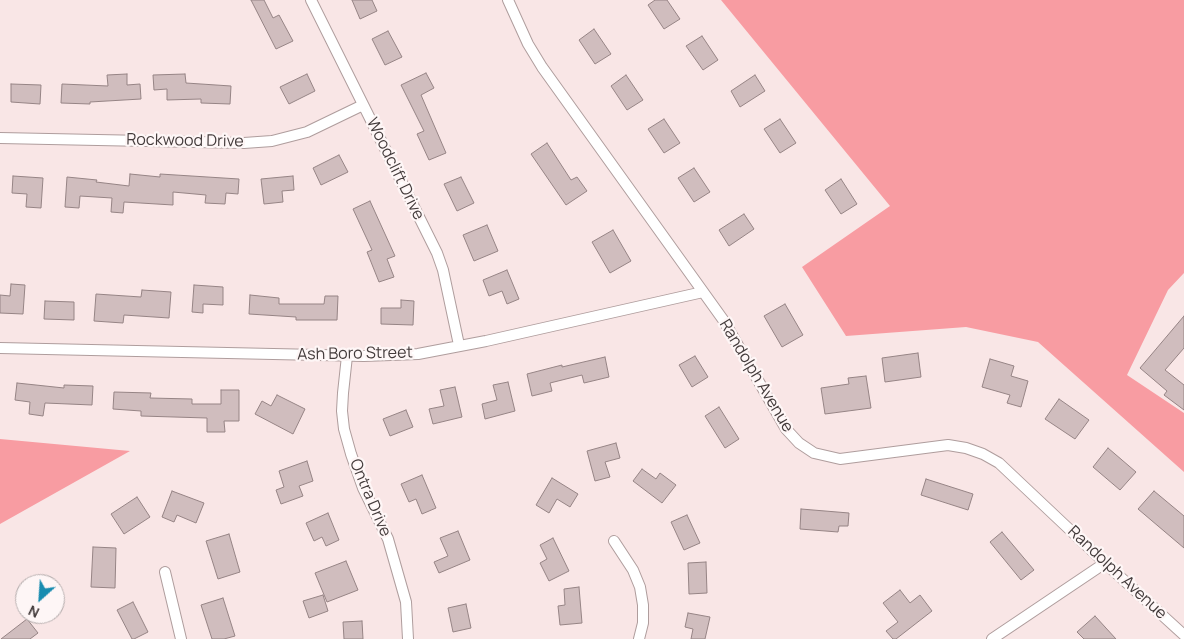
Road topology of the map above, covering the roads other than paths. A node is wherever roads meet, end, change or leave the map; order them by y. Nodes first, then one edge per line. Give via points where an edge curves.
1 (311, 0) edge
2 (508, 0) edge
3 (363, 105) junction
4 (0, 138) edge
5 (702, 292) junction
6 (459, 345) junction
7 (0, 348) edge
8 (347, 356) junction
9 (614, 542) dead end
10 (1104, 563) junction
11 (165, 572) dead end
12 (1184, 635) edge
13 (181, 639) edge
14 (408, 639) edge
15 (639, 639) edge
16 (992, 639) edge

1 - 3 street, Woodclift Drive
2 - 5 street, Randolph Avenue via 542,67
3 - 4 street, Rockwood Drive via 307,132 272,142
3 - 6 street, Woodclift Drive via 437,253
5 - 6 street, Ash Boro Street
5 - 10 street, Randolph Avenue via 724,321 786,429 806,448 822,456 840,459 948,445 983,454 999,463
6 - 8 street, Ash Boro Street via 418,354
7 - 8 street, Ash Boro Street
8 - 14 street, Ontra Drive via 342,411 344,429 363,488 388,540 406,602
9 - 15 street via 640,587 644,605
10 - 12 street, Randolph Avenue
10 - 16 street
11 - 13 street

